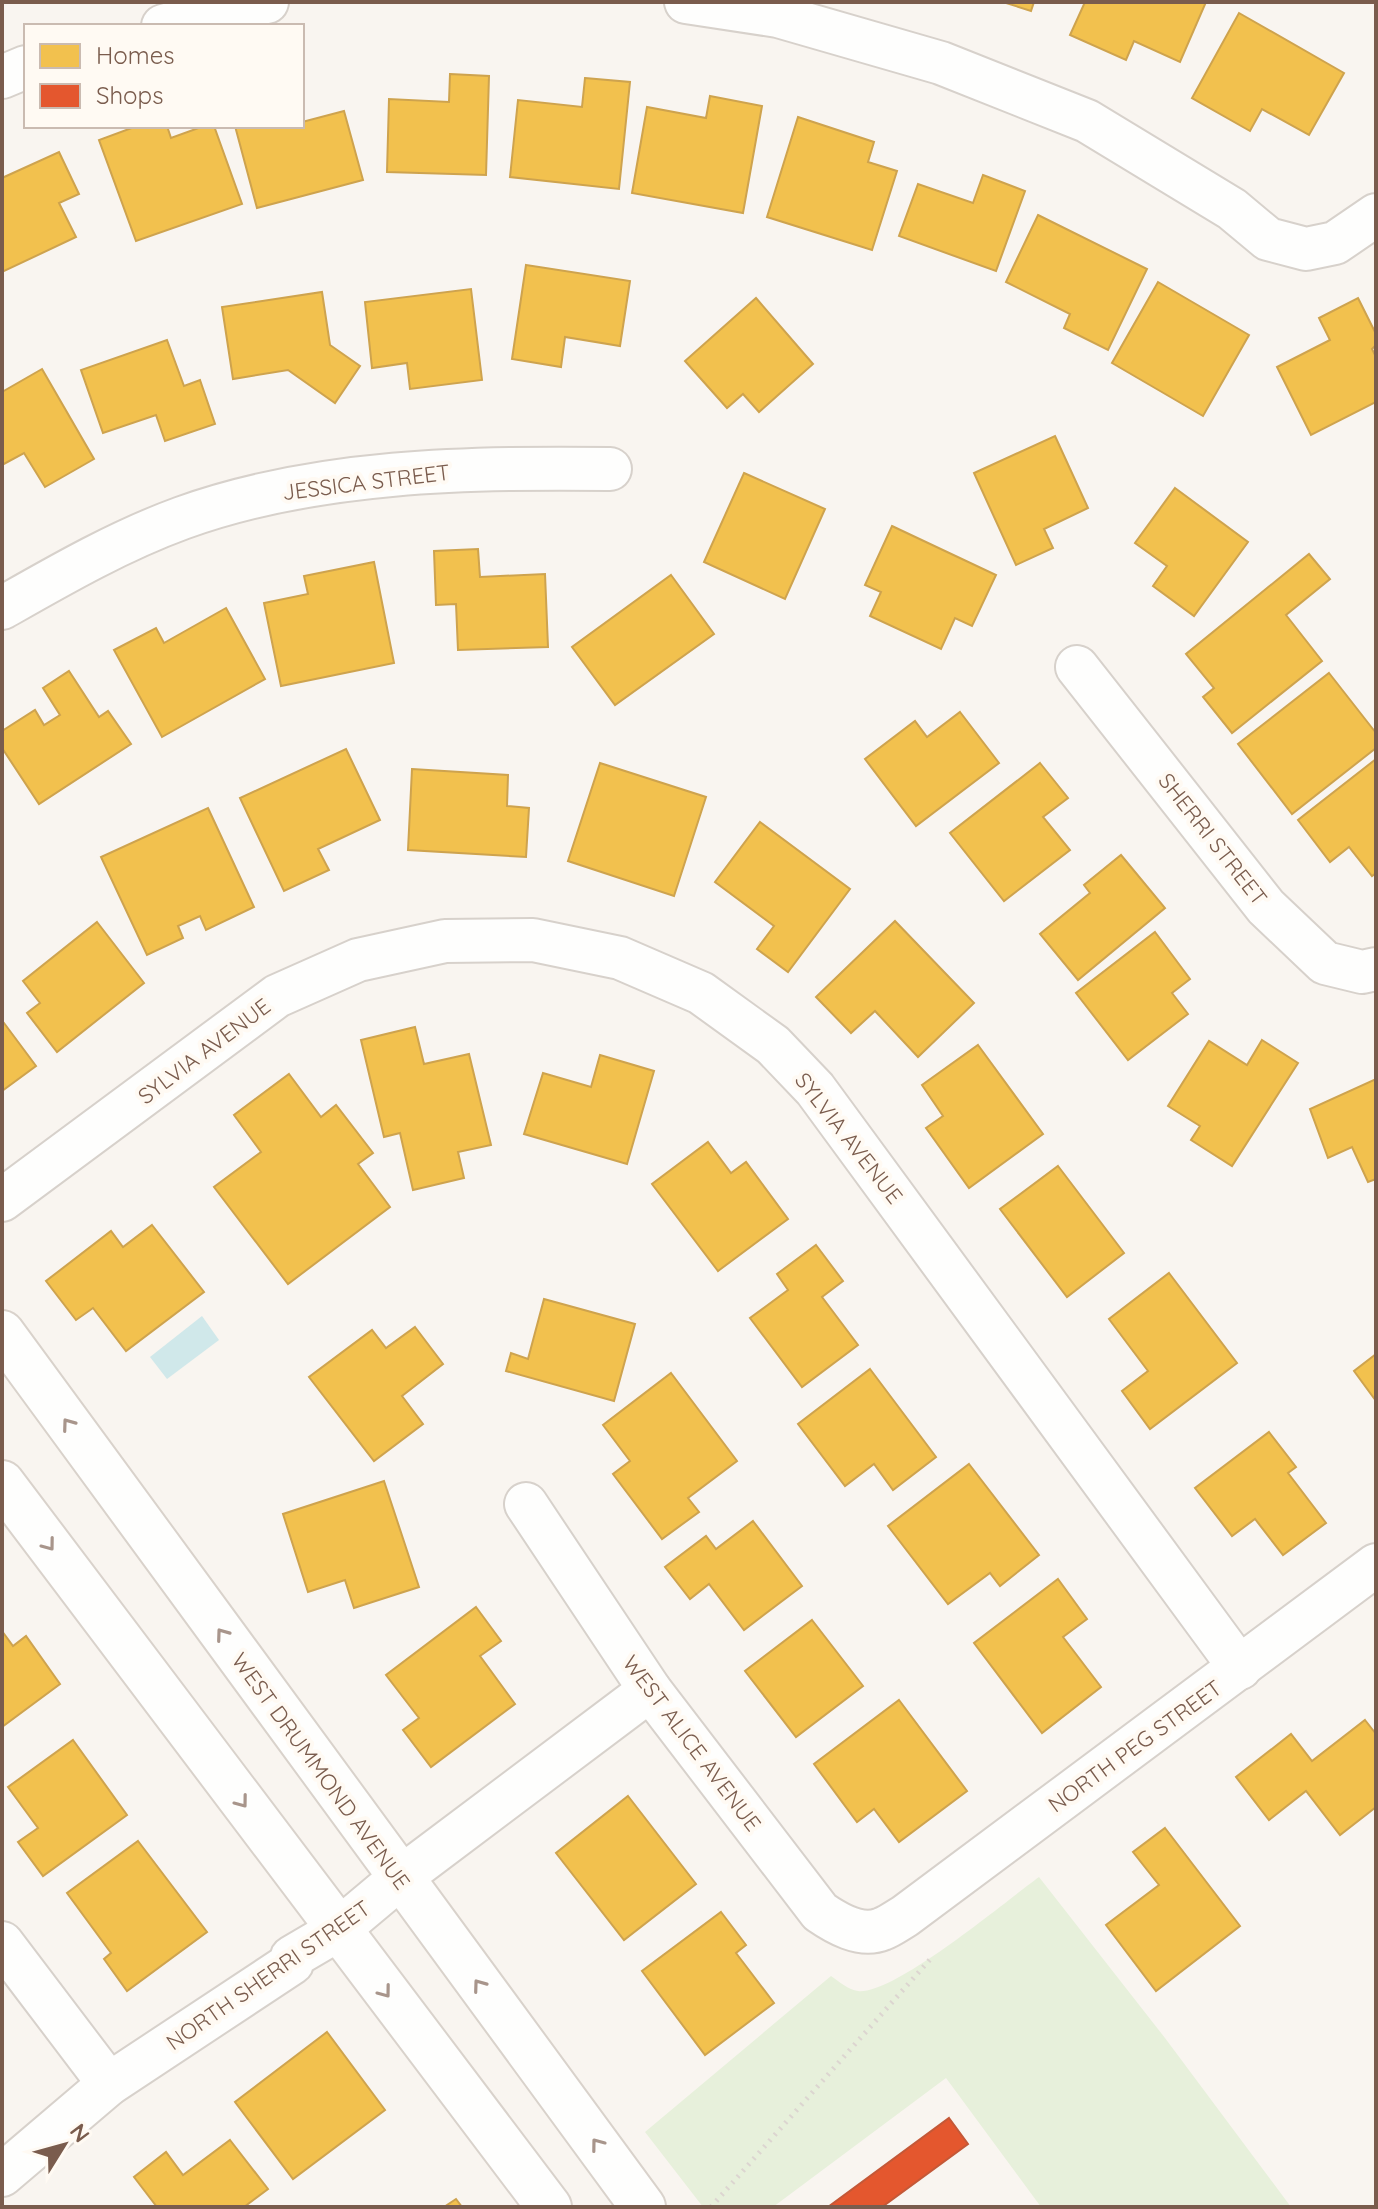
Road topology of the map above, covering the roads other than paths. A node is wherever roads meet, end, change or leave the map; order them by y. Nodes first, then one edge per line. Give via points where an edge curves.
1 (267, 2) edge
2 (686, 2) edge
3 (170, 24) edge
4 (24, 68) edge
5 (2, 77) edge
6 (1376, 215) edge
7 (610, 469) dead end
8 (2, 608) edge
9 (1077, 667) dead end
10 (1376, 969) edge
11 (2, 1200) edge
12 (2, 1333) edge
13 (2, 1483) edge
14 (526, 1504) dead end
15 (1376, 1565) edge
16 (1240, 1668) junction
17 (650, 1690) junction
18 (400, 1878) junction
19 (892, 1923) joint
20 (338, 1930) junction
21 (2, 1943) edge
22 (109, 2084) junction
23 (2, 2175) edge
24 (549, 2207) edge
25 (643, 2207) edge

1 - 3 street
2 - 6 street via 778,16 941,63 1087,121 1232,209 1268,239 1306,249 1335,243
4 - 5 street
7 - 8 street, JESSICA STREET via 507,468 296,487 183,518 88,560
9 - 10 street, SHERRI STREET via 1266,907 1325,963 1362,972
11 - 16 street, SYLVIA AVENUE via 277,996 358,960 445,941 518,940 620,958 701,993 773,1045 815,1089
18 -> 12 main road, WEST DRUMMOND AVENUE
13 -> 20 main road
14 - 17 street, WEST ALICE AVENUE
15 - 16 street, NORTH PEG STREET
16 - 19 street, NORTH PEG STREET
17 - 18 street, NORTH SHERRI STREET
17 - 19 street, WEST ALICE AVENUE via 820,1912 841,1926 862,1930 879,1931
18 - 20 street, NORTH SHERRI STREET
25 -> 18 main road, WEST DRUMMOND AVENUE
20 - 22 street, NORTH SHERRI STREET
20 -> 24 main road
21 - 22 street
22 - 23 street, NORTH SHERRI STREET

